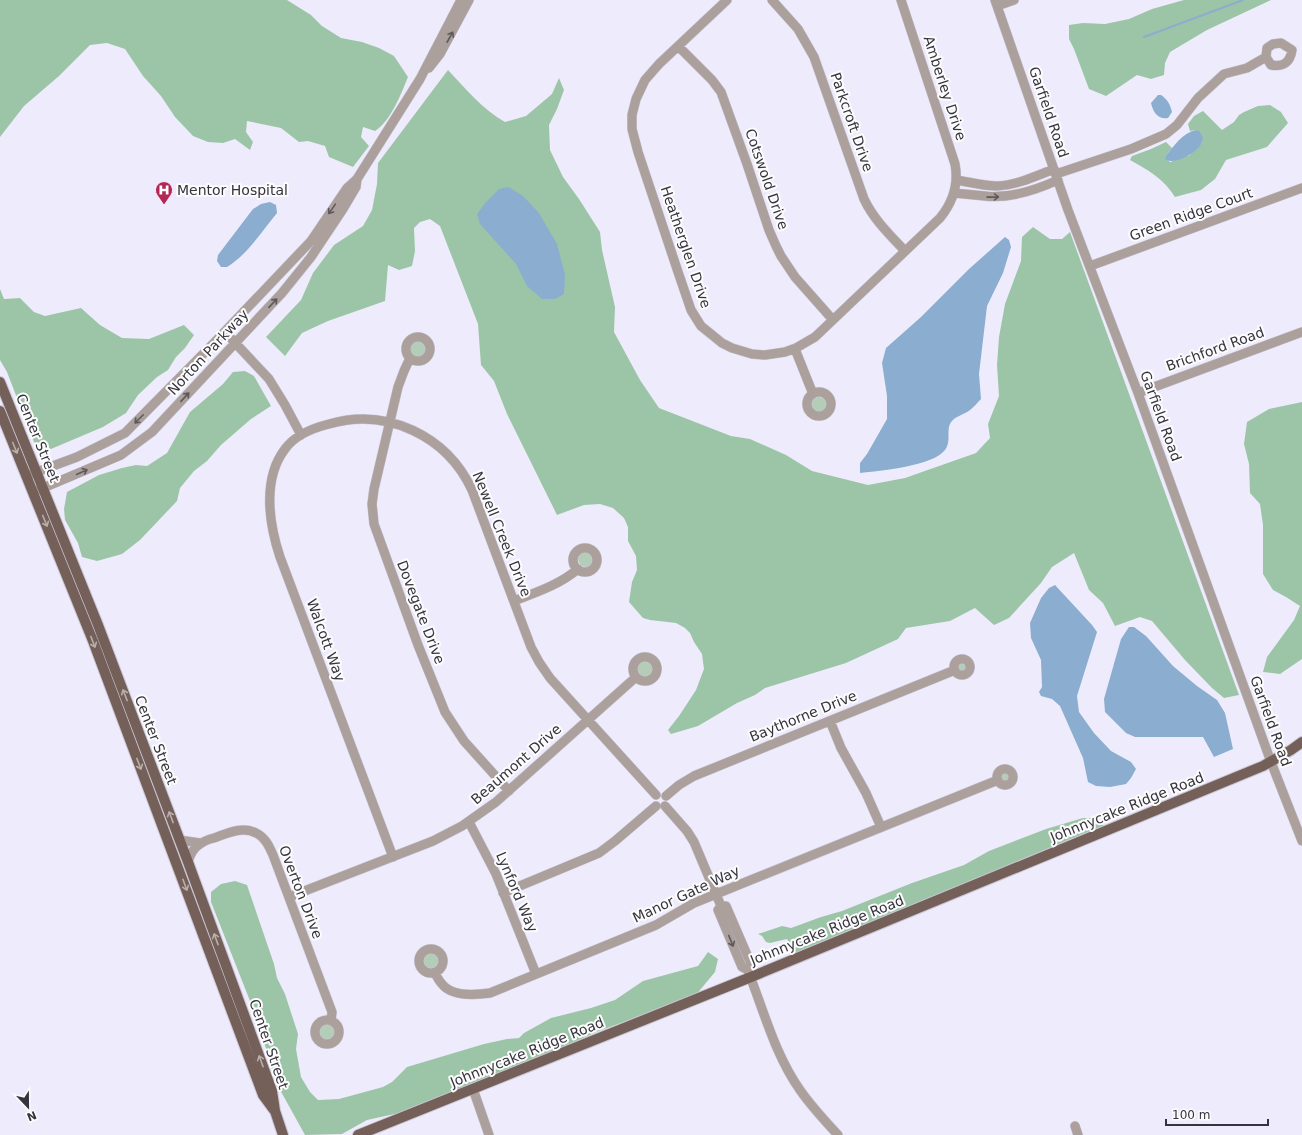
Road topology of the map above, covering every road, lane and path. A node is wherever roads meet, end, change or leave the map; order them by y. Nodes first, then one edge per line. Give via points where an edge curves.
1 (460, 0) edge
2 (469, 0) edge
3 (726, 0) edge
4 (772, 0) edge
5 (901, 0) edge
6 (1014, 0) edge
7 (996, 3) edge
8 (678, 46) junction
9 (1266, 57) dead end
10 (420, 80) junction
11 (1056, 174) junction
12 (357, 179) junction
13 (955, 186) junction
14 (1302, 188) edge
15 (905, 251) junction
16 (1090, 266) junction
17 (833, 320) junction
18 (225, 332) junction
19 (1302, 332) edge
20 (235, 343) junction
21 (795, 349) junction
22 (410, 358) dead end
23 (0, 382) edge
24 (1138, 393) junction
25 (813, 394) dead end
26 (0, 412) edge
27 (389, 421) junction
28 (301, 435) junction
29 (36, 472) junction
30 (26, 476) junction
31 (43, 488) junction
32 (33, 492) junction
33 (64, 538) junction
34 (53, 543) junction
35 (578, 568) dead end
36 (514, 601) junction
37 (955, 670) dead end
38 (636, 677) dead end
39 (588, 720) junction
40 (830, 721) junction
41 (1302, 742) edge
42 (1272, 762) junction
43 (998, 780) dead end
44 (509, 791) junction
45 (656, 795) junction
46 (666, 796) junction
47 (660, 806) junction
48 (469, 822) junction
49 (881, 827) junction
50 (179, 840) junction
51 (1302, 841) edge
52 (200, 843) junction
53 (393, 857) junction
54 (188, 862) junction
55 (503, 893) junction
56 (716, 894) junction
57 (289, 896) junction
58 (435, 973) dead end
59 (536, 974) junction
60 (749, 974) junction
61 (331, 1021) dead end
62 (473, 1089) junction
63 (275, 1111) junction
64 (1075, 1126) dead end
65 (284, 1135) edge
66 (358, 1135) edge
67 (489, 1135) edge
68 (836, 1135) edge
69 (1078, 1135) edge

1 - 10 street, Norton Parkway
10 -> 2 street, Norton Parkway via 440,54
3 - 8 street
4 - 15 street, Parkcroft Drive via 798,29 814,57 870,211
5 - 13 street, Amberley Drive via 955,164
6 - 7 street
7 - 11 street, Garfield Road
8 - 17 street, Cotswold Drive via 721,92 776,246 795,277
8 - 21 street, Heatherglen Drive via 645,80 636,99 632,130 691,310 701,326 722,343 742,352 765,355
9 - 11 street via 1247,68 1224,74 1198,98 1177,125 1166,134
10 - 12 street, Norton Parkway
11 - 13 street via 1032,190 1009,196 986,197
11 - 16 street, Garfield Road
12 -> 18 street, Norton Parkway via 347,188 311,241
20 -> 12 street, Norton Parkway via 282,293 311,257 356,187
13 - 15 street, Heatherglen Drive via 952,201 940,218
14 - 16 street, Green Ridge Court
15 - 17 street, Heatherglen Drive
16 - 24 street, Garfield Road
17 - 21 street, Heatherglen Drive
18 - 20 street
18 -> 29 street, Norton Parkway via 125,433 77,457
19 - 24 street, Brichford Road
20 - 28 street via 269,379
31 -> 20 street, Norton Parkway via 121,455 152,432
21 - 25 street
22 - 27 street, Dovegate Drive via 398,387
23 - 29 main road, Center Street
24 - 42 street, Garfield Road
26 -> 30 main road, Center Street
27 - 28 street, Newell Creek Drive via 349,420 320,426
27 - 36 street, Newell Creek Drive via 430,439 463,472
27 - 44 street, Dovegate Drive via 373,495 372,509 376,529 445,712 464,741
28 - 53 street, Walcott Way via 285,448 273,474 270,495 276,544
29 - 30 street, Norton Parkway
29 - 31 main road, Center Street
30 - 32 main road, Center Street
31 - 32 street, Norton Parkway
31 - 33 main road, Center Street
32 -> 34 main road, Center Street
33 - 34 main road
50 -> 33 main road, Center Street
34 -> 63 main road, Center Street via 93,641 263,1095
35 - 36 street via 553,585
36 - 39 street, Newell Creek Drive via 539,662
37 - 40 street, Baythorne Drive
38 - 39 street, Beaumont Drive
39 - 44 street, Beaumont Drive
39 - 45 street, Newell Creek Drive
40 - 46 street, Baythorne Drive via 694,776
40 - 49 street
41 - 42 main road, Johnnycake Ridge Road
42 - 51 street, Garfield Road
42 - 60 main road, Johnnycake Ridge Road
43 - 49 street, Manor Gate Way
44 - 48 street, Beaumont Drive
45 - 46 street
45 - 47 street via 654,801
46 - 47 street via 667,802
47 - 55 street via 600,853
47 - 56 street via 687,831 694,842
48 - 53 street, Beaumont Drive via 433,841
48 - 55 street, Lynford Way
49 - 56 street, Manor Gate Way
50 - 52 street, Overton Drive
50 - 54 main road, Center Street
52 - 54 street via 191,853
52 - 57 street, Overton Drive via 238,830 258,834 270,847
53 - 57 street, Beaumont Drive
63 -> 54 main road, Center Street via 272,1091
55 - 59 street, Lynford Way
56 - 59 street, Manor Gate Way via 656,925
56 - 60 street via 721,906 718,910 742,967
57 - 61 street, Overton Drive via 332,1012
58 - 59 street, Manor Gate Way via 448,990 464,994 490,993
60 - 62 main road, Johnnycake Ridge Road
60 - 68 street via 772,1034 793,1078
62 - 66 main road, Johnnycake Ridge Road
62 - 67 street
63 - 65 main road, Center Street
64 - 69 street

